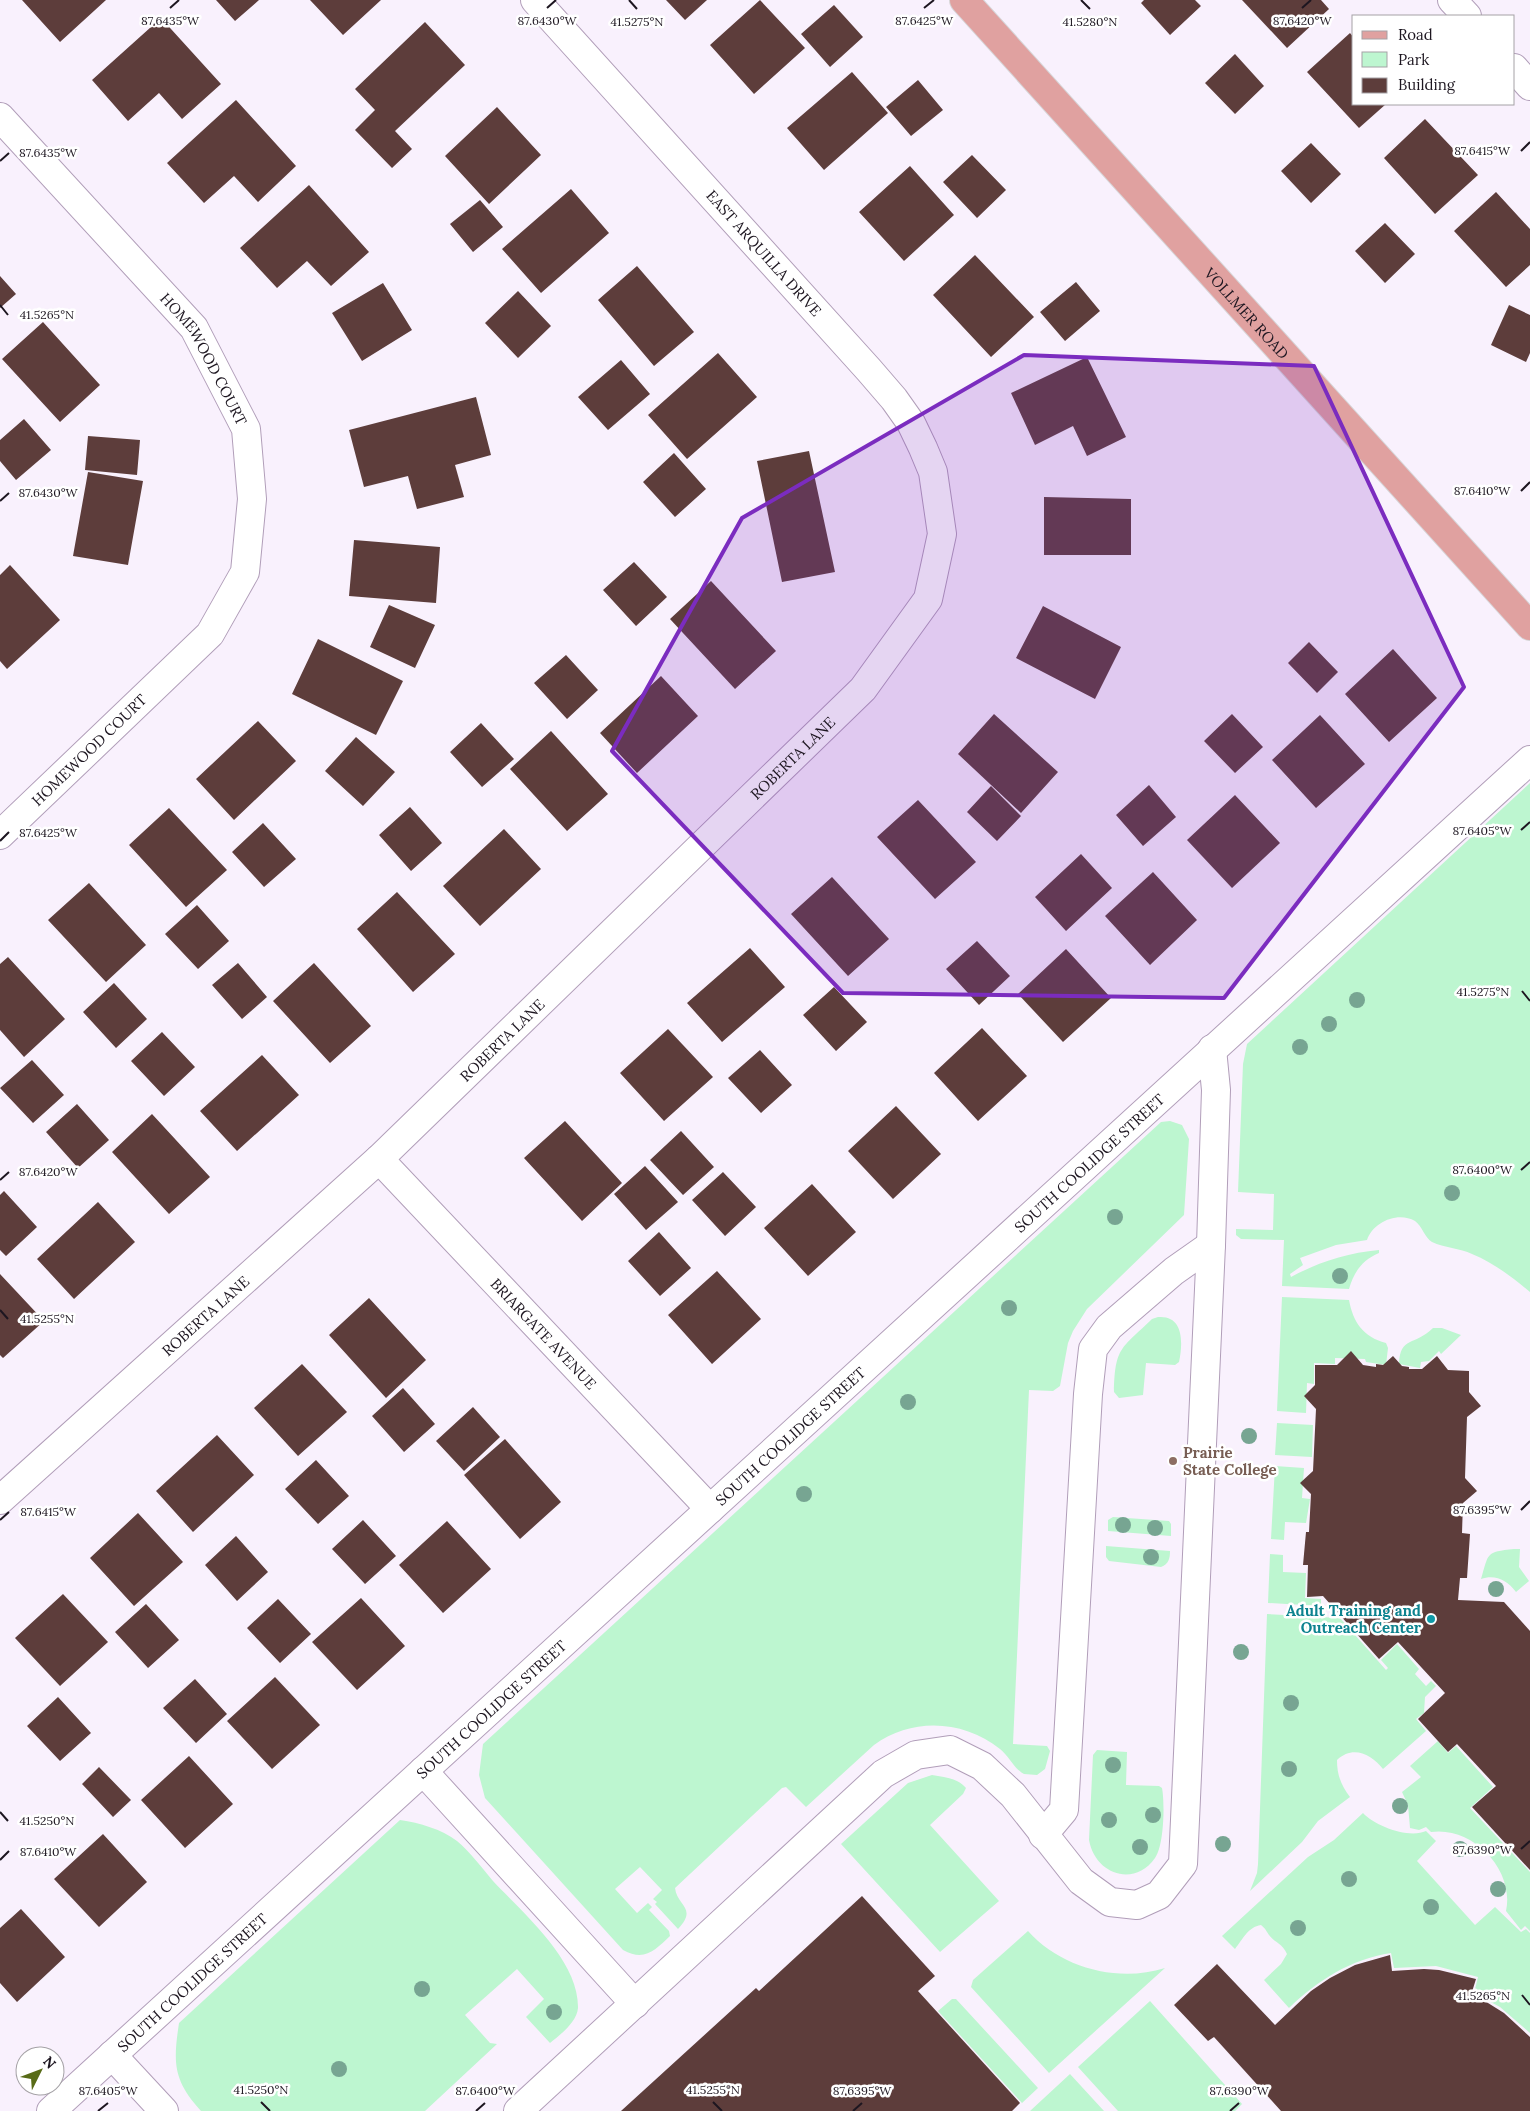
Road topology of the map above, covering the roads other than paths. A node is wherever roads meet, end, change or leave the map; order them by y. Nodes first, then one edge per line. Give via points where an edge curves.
1 (535, 0) edge
2 (964, 0) edge
3 (1452, 0) edge
4 (1466, 15) edge
5 (1515, 69) edge
6 (1530, 86) edge
7 (0, 117) edge
8 (942, 534) joint
9 (1530, 626) edge
10 (1530, 760) edge
11 (0, 835) edge
12 (1212, 1049) junction
13 (379, 1159) junction
14 (1211, 1245) junction
15 (0, 1500) edge
16 (710, 1509) junction
17 (423, 1771) junction
18 (1043, 1835) junction
19 (635, 2004) junction
20 (112, 2055) junction
21 (51, 2111) edge
22 (164, 2111) edge
23 (518, 2111) edge

1 - 8 street, EAST ARQUILLA DRIVE via 894,399 911,423 933,472
2 - 9 main road, VOLLMER ROAD
3 - 4 street
5 - 6 street
7 - 11 street, HOMEWOOD COURT via 194,328 246,429 252,499 246,572 210,634
8 - 13 street, ROBERTA LANE via 928,599 863,689
10 - 12 street, SOUTH COOLIDGE STREET
12 - 14 street via 1216,1090
12 - 16 street, SOUTH COOLIDGE STREET
13 - 15 street, ROBERTA LANE
13 - 16 street, BRIARGATE AVENUE
14 - 18 street via 1174,1270 1109,1327 1093,1349 1064,1810
14 - 18 street via 1183,1864 1159,1895 1137,1905 1110,1902 1081,1881
16 - 17 street, SOUTH COOLIDGE STREET
17 - 19 street
17 - 20 street, SOUTH COOLIDGE STREET
18 - 19 street via 1013,1795 982,1766 950,1750 916,1755 884,1774
19 - 23 street
20 - 21 street, SOUTH COOLIDGE STREET
20 - 22 street

